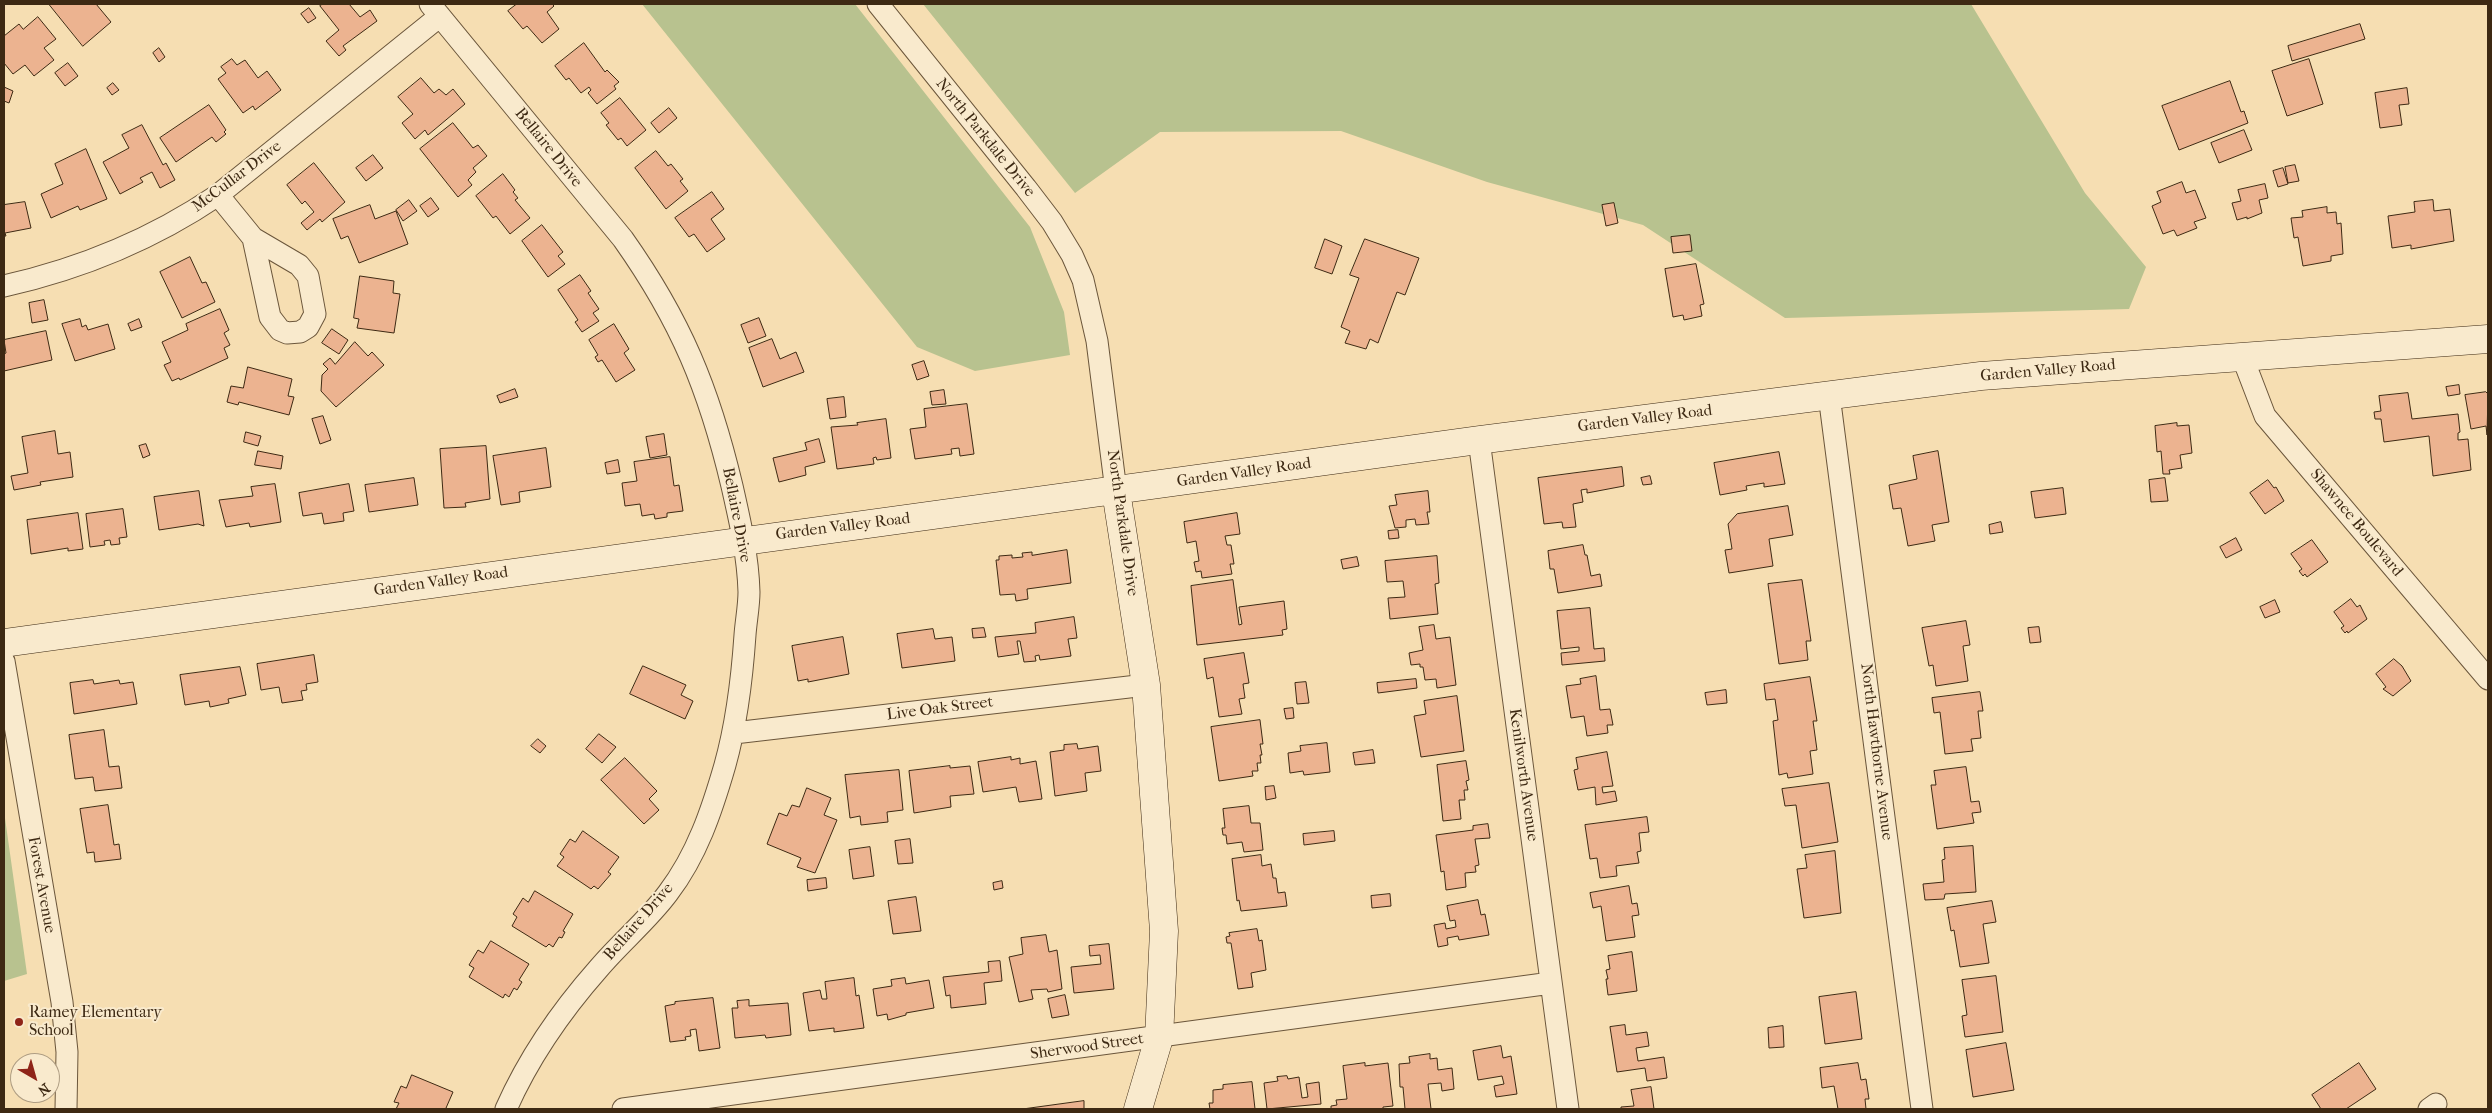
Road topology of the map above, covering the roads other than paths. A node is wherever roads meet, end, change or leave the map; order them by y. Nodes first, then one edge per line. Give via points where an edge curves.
1 (878, 4) edge
2 (435, 10) edge
3 (218, 194) junction
4 (253, 238) dead end
5 (4, 286) edge
6 (2488, 339) edge
7 (2242, 356) junction
8 (1829, 395) junction
9 (1479, 440) junction
10 (1116, 491) junction
11 (744, 540) junction
12 (4, 643) edge
13 (4, 662) edge
14 (2488, 680) edge
15 (1146, 685) junction
16 (734, 733) junction
17 (1551, 983) junction
18 (1159, 1038) junction
19 (66, 1109) edge
20 (506, 1109) edge
21 (623, 1109) edge
22 (1138, 1109) edge
23 (1568, 1109) edge
24 (1922, 1109) edge

1 - 10 street, North Parkdale Drive via 1026,188 1072,254 1083,280 1097,341
2 - 3 street, McCullar Drive
2 - 11 street, Bellaire Drive via 624,239 650,276 700,375 718,429
3 - 4 street
3 - 5 street, McCullar Drive via 190,214 138,241 63,270
6 - 7 street, Garden Valley Road
7 - 8 street, Garden Valley Road via 1981,376
7 - 14 street, Shawnee Boulevard via 2265,416
8 - 9 street, Garden Valley Road
8 - 24 street, North Hawthorne Avenue
9 - 10 street, Garden Valley Road
9 - 17 street, Kenilworth Avenue
10 - 11 street, Garden Valley Road
10 - 15 street, North Parkdale Drive
11 - 12 street, Garden Valley Road
11 - 16 street, Bellaire Drive via 749,593
13 - 19 street, Forest Avenue via 62,1002 67,1052
15 - 16 street, Live Oak Street
15 - 18 street, North Parkdale Drive via 1164,930
16 - 20 street, Bellaire Drive via 697,846 668,893 599,968 551,1027 516,1085
17 - 18 street, Sherwood Street
17 - 23 street, Kenilworth Avenue
18 - 21 street, Sherwood Street
18 - 22 street, North Parkdale Drive

